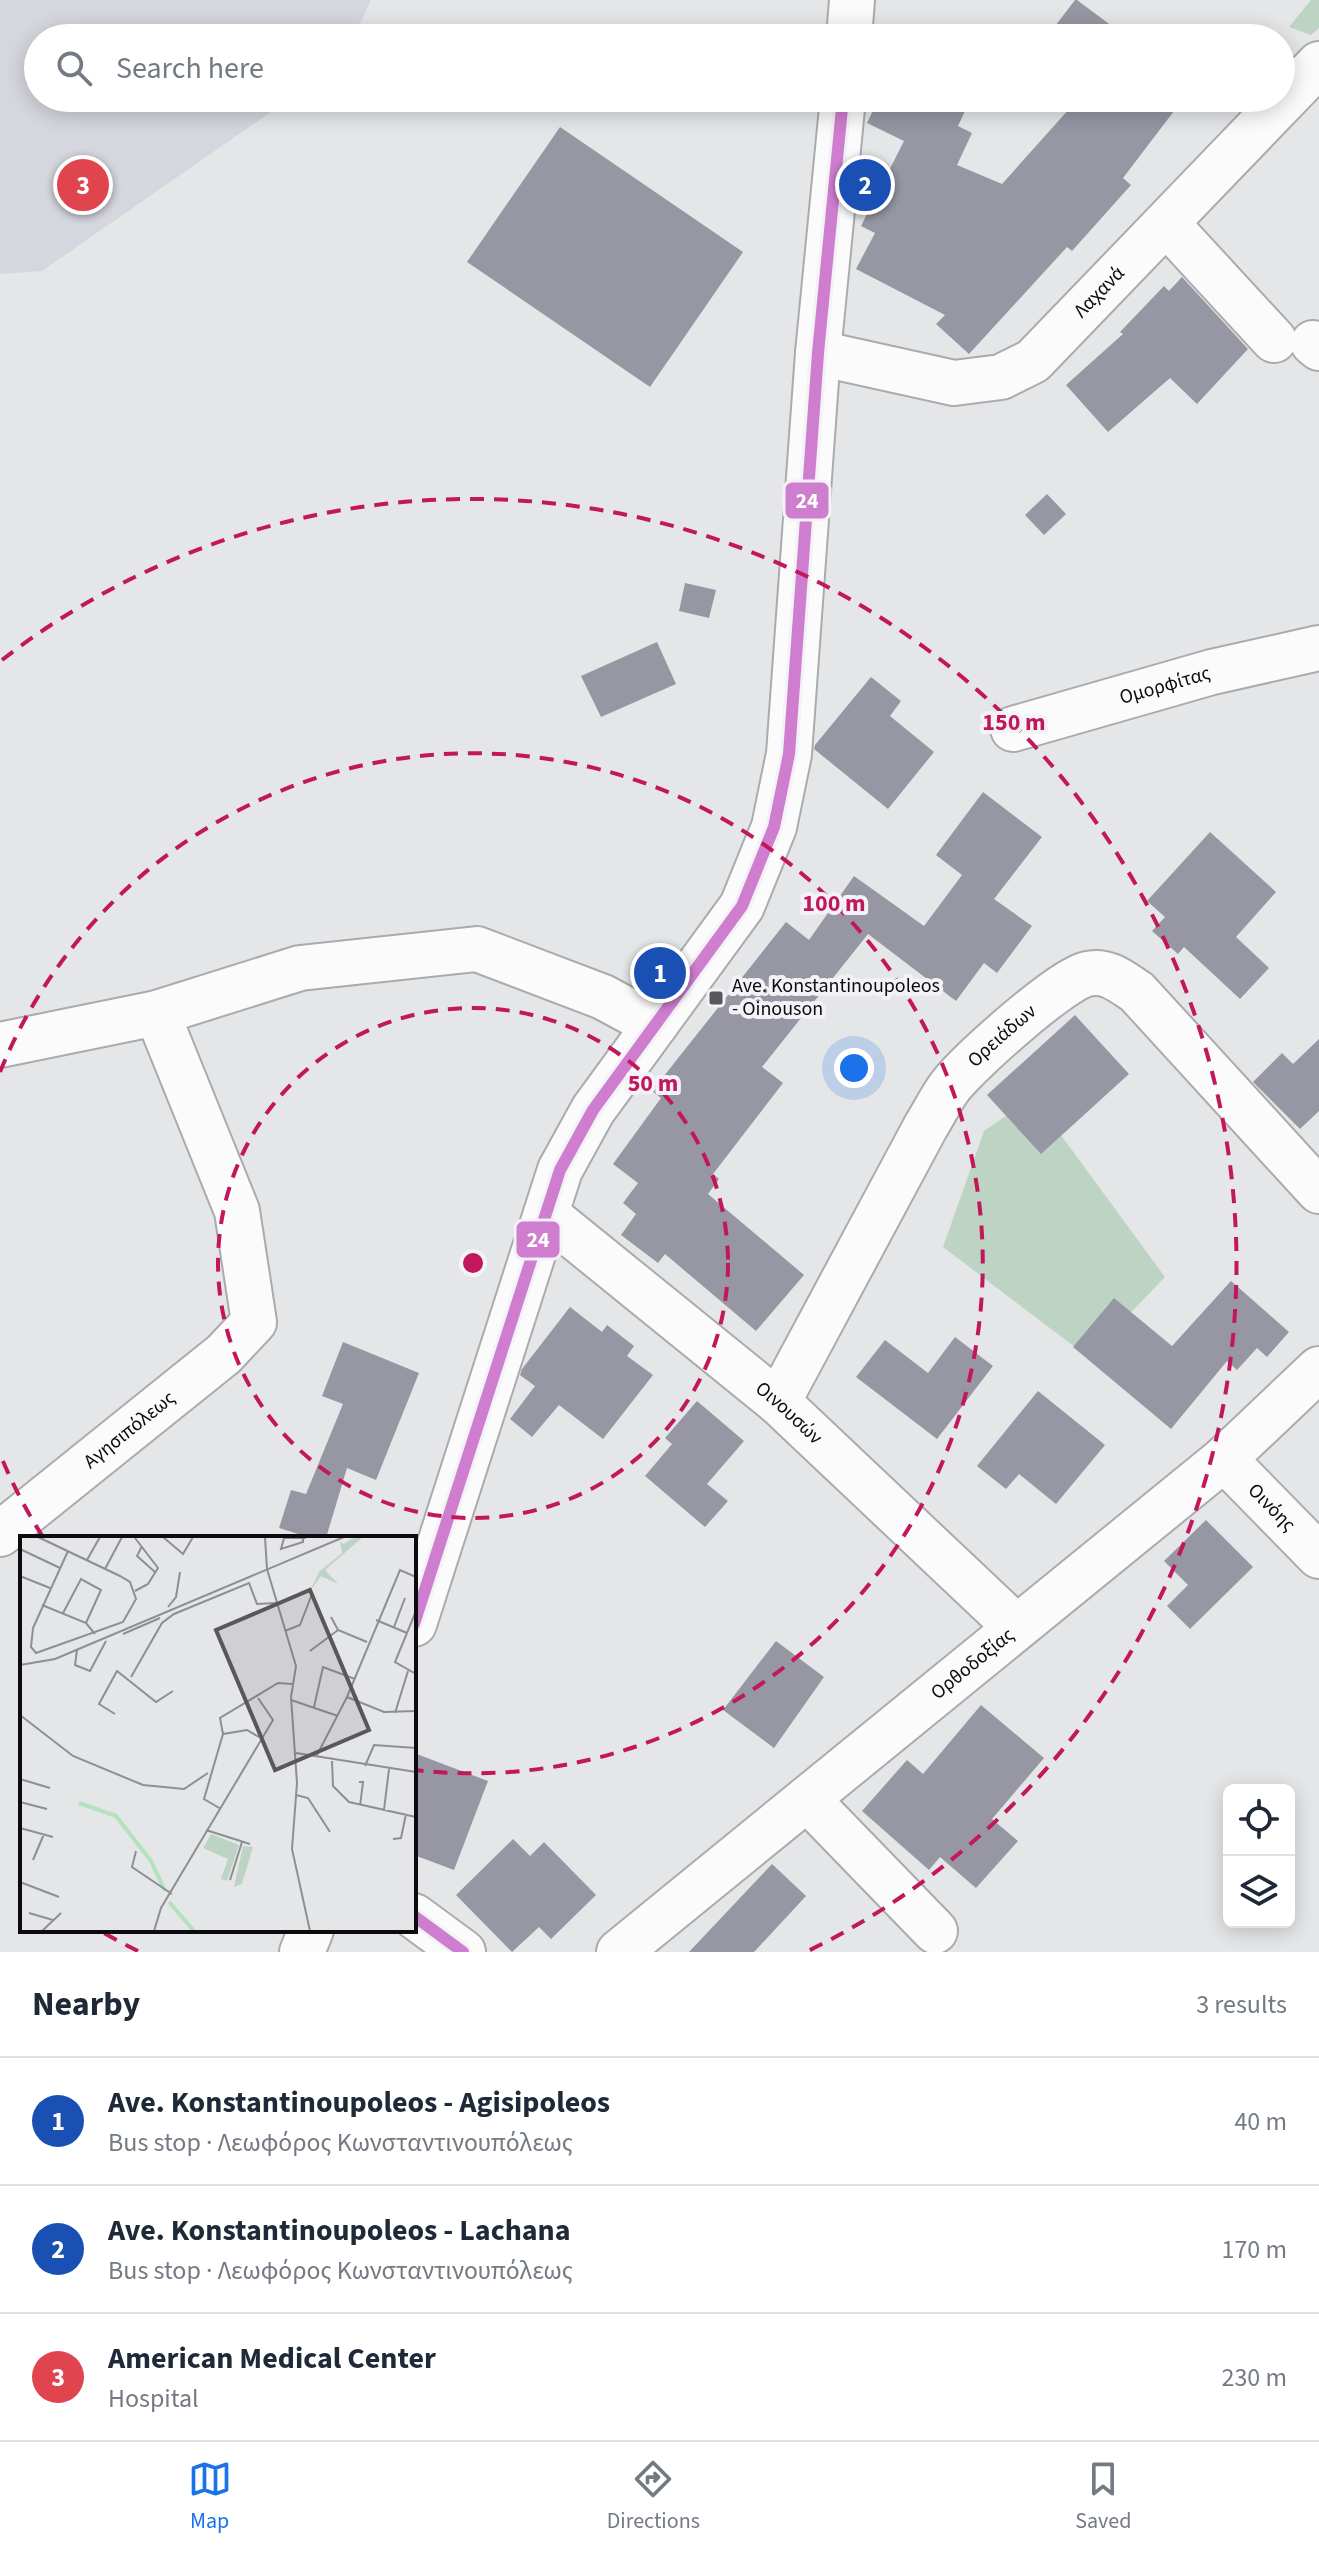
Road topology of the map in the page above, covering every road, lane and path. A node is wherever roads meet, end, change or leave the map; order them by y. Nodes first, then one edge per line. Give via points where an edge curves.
1 (852, 0) edge
2 (850, 24) edge
3 (1319, 64) edge
4 (1295, 89) edge
5 (842, 112) edge
6 (1273, 112) edge
7 (1167, 224) junction
8 (1302, 344) edge
9 (818, 353) junction
10 (1319, 648) edge
11 (1013, 729) dead end
12 (157, 1013) junction
13 (655, 1025) junction
14 (0, 1045) edge
15 (1319, 1191) edge
16 (546, 1214) junction
17 (1319, 1369) edge
18 (778, 1402) junction
19 (1224, 1459) junction
20 (0, 1534) edge
21 (1319, 1556) edge
22 (416, 1618) edge
23 (1016, 1627) junction
24 (807, 1799) junction
25 (416, 1917) edge
26 (935, 1931) dead end
27 (310, 1932) edge
28 (302, 1952) edge
29 (463, 1952) edge
30 (619, 1952) edge

1 - 2 street
3 - 4 street, Λαχανά
5 - 9 street
6 - 7 street, Λαχανά
7 - 8 street
7 - 9 street, Λαχανά via 1033,361 1001,377 954,383
9 - 13 street via 789,754 774,827 742,906
10 - 11 street, Ομορφίτας via 1212,672
12 - 13 street via 300,968 477,949 603,997
12 - 14 street
12 - 20 street, Αγησιπόλεως via 237,1211 254,1322 224,1354
13 - 16 street via 593,1110 560,1170
15 - 18 street, Ορειάδων via 1137,992 1118,978 1087,974 1067,983 993,1043 952,1085
16 - 18 street, Οινουσών
16 - 22 street
17 - 19 street, Ορθοδοξίας
18 - 23 street, Οινουσών
19 - 21 street, Οινόης
19 - 23 street, Ορθοδοξίας
23 - 24 street, Ορθοδοξίας
24 - 26 street
24 - 30 street, Ορθοδοξίας
25 - 29 street
27 - 28 street

